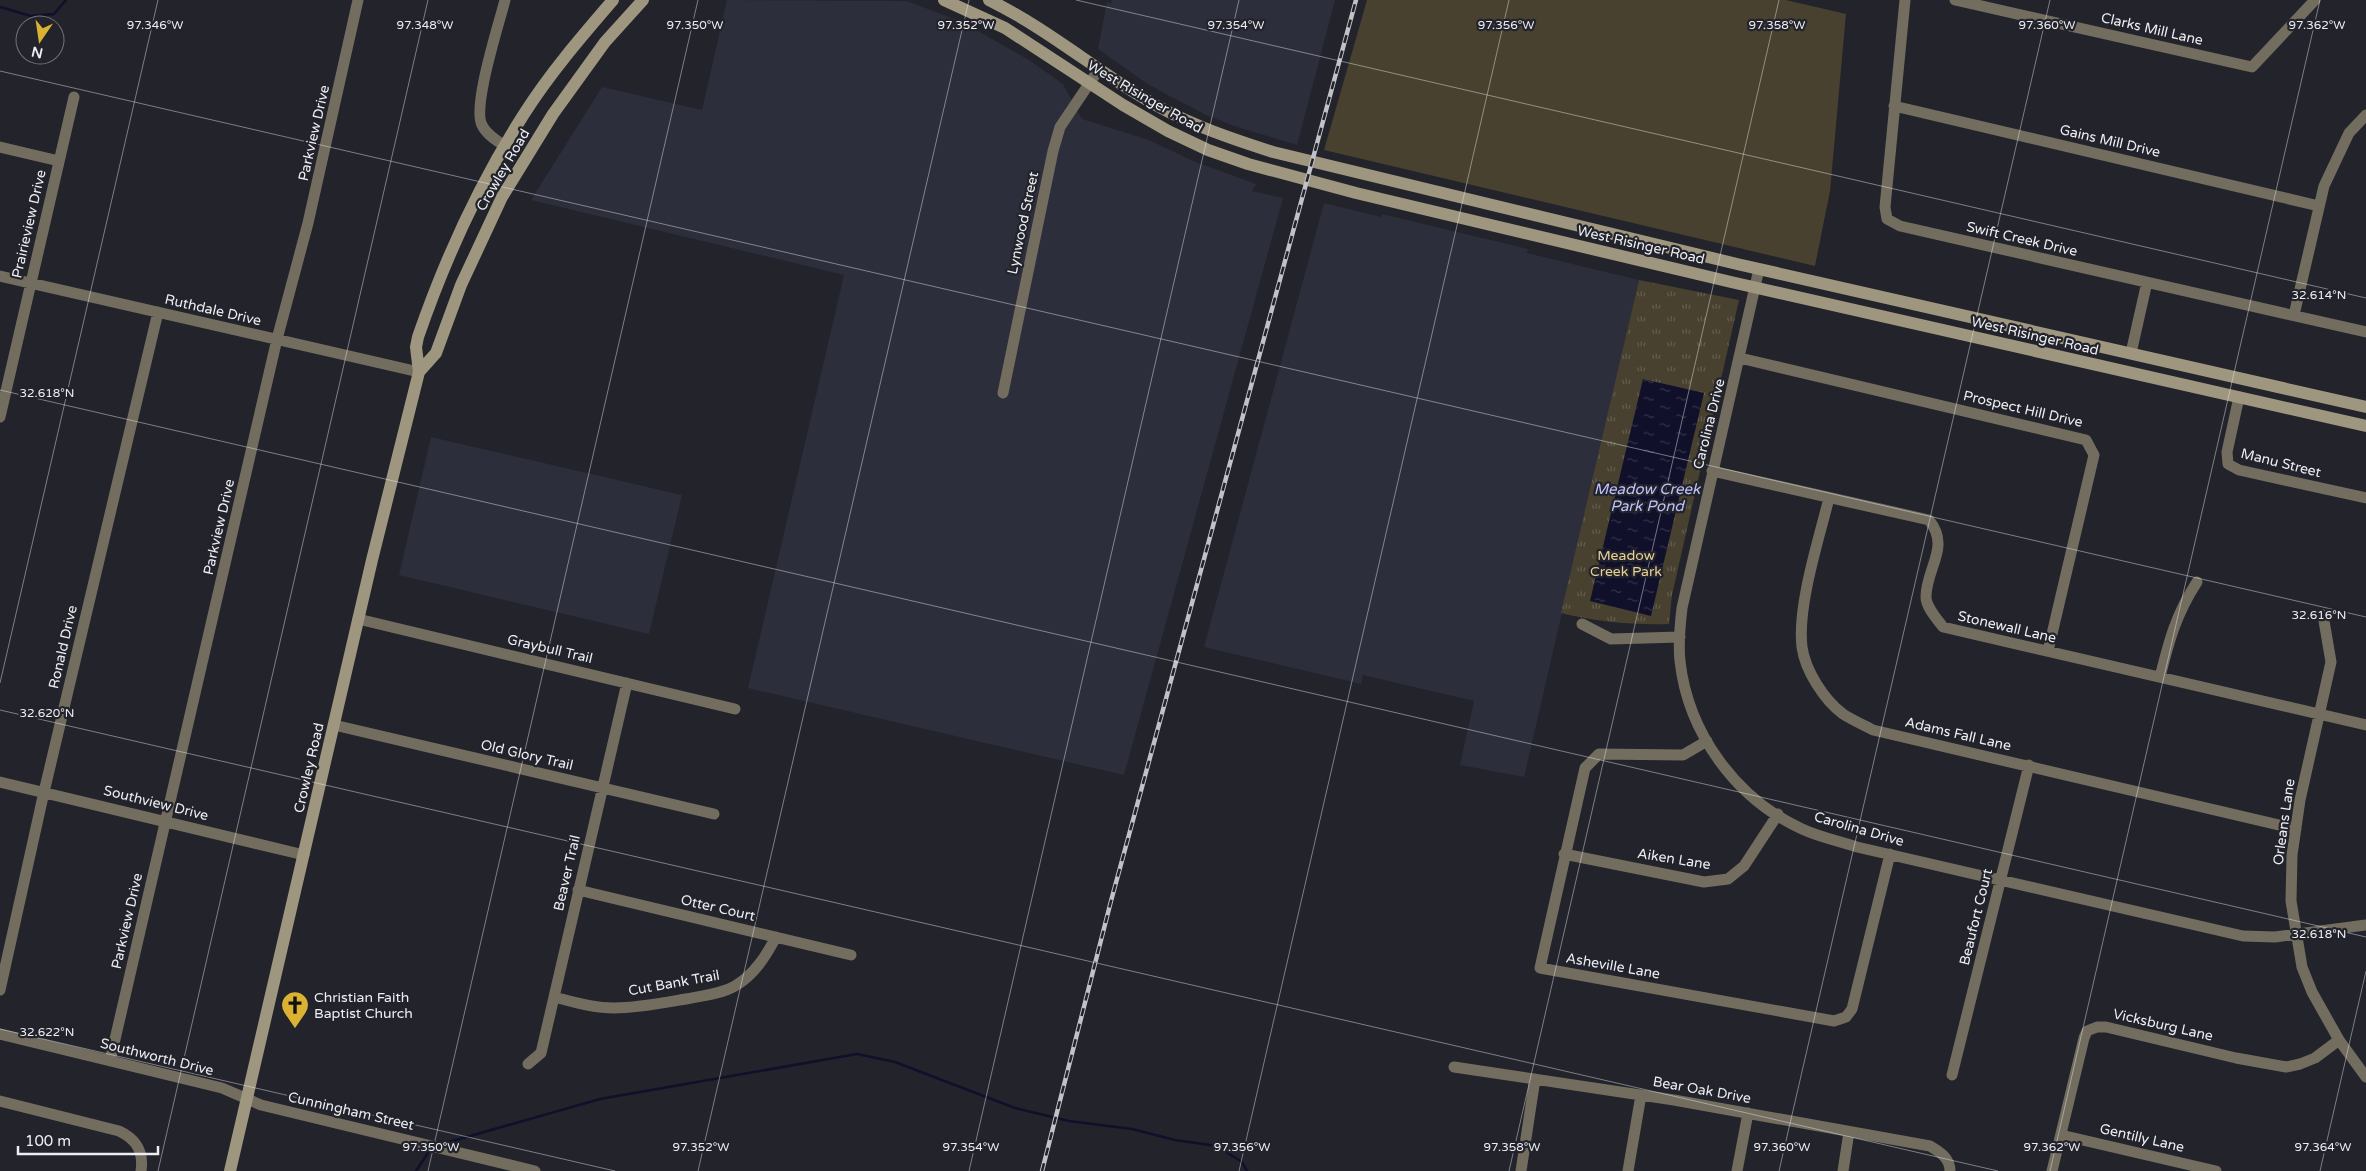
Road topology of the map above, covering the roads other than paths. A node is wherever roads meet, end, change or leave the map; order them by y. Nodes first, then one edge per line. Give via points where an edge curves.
1 (358, 0) edge
2 (505, 0) edge
3 (613, 0) edge
4 (643, 0) edge
5 (944, 0) edge
6 (989, 0) edge
7 (1905, 0) edge
8 (1955, 0) edge
9 (2315, 0) edge
10 (1099, 69) junction
11 (1089, 84) junction
12 (74, 97) dead end
13 (1894, 106) junction
14 (2366, 115) edge
15 (505, 146) junction
16 (0, 147) edge
17 (59, 161) junction
18 (2319, 206) junction
19 (1560, 241) junction
20 (1652, 243) junction
21 (1760, 269) junction
22 (0, 276) edge
23 (2147, 282) junction
24 (31, 284) junction
25 (1755, 287) junction
26 (158, 312) junction
27 (2294, 315) junction
28 (2366, 332) edge
29 (277, 340) junction
30 (2131, 353) junction
31 (1740, 358) junction
32 (419, 372) junction
33 (1003, 393) dead end
34 (2240, 397) junction
35 (2366, 407) edge
36 (0, 417) edge
37 (2366, 426) edge
38 (1712, 471) junction
39 (1829, 498) junction
40 (2366, 498) edge
41 (2197, 582) dead end
42 (2323, 615) dead end
43 (358, 619) junction
44 (1582, 624) dead end
45 (1680, 637) junction
46 (2048, 651) junction
47 (2160, 677) junction
48 (627, 683) junction
49 (735, 709) dead end
50 (2320, 714) junction
51 (334, 725) junction
52 (2366, 725) edge
53 (1707, 741) junction
54 (2029, 765) junction
55 (0, 782) edge
56 (602, 788) junction
57 (44, 792) junction
58 (714, 814) dead end
59 (1778, 814) junction
60 (166, 821) junction
61 (2296, 829) junction
62 (1564, 854) junction
63 (1890, 854) junction
64 (304, 855) junction
65 (2000, 880) junction
66 (578, 890) junction
67 (2366, 925) edge
68 (2296, 934) junction
69 (776, 937) junction
70 (851, 955) dead end
71 (0, 990) edge
72 (554, 997) junction
73 (0, 1034) edge
74 (2339, 1040) junction
75 (110, 1061) junction
76 (528, 1064) dead end
77 (1454, 1067) dead end
78 (1952, 1075) dead end
79 (2366, 1078) edge
80 (1535, 1079) junction
81 (1641, 1095) junction
82 (247, 1100) junction
83 (0, 1101) edge
84 (1748, 1113) junction
85 (1849, 1132) junction
86 (2061, 1135) junction
87 (141, 1171) edge
88 (230, 1171) edge
89 (535, 1171) edge
90 (1521, 1171) edge
91 (1628, 1171) edge
92 (1738, 1171) edge
93 (1843, 1171) edge
94 (1950, 1171) edge
95 (2052, 1171) edge
96 (2216, 1171) edge

1 - 29 street, Parkview Drive via 308,223
2 - 15 street, Crowley Road via 484,81 479,116 485,130
3 - 15 main road, Crowley Road via 558,66
4 - 32 main road, Crowley Road via 605,42 553,114 502,197 460,285 436,353
5 - 11 main road, West Risinger Road via 1005,28
6 - 10 main road, West Risinger Road via 1021,15
7 - 13 street, Swift Creek Drive
8 - 9 street, Clarks Mill Lane via 2252,67
10 - 11 street, Lynwood Street
10 - 20 main road, West Risinger Road via 1138,95 1206,130 1273,152
11 - 19 main road, West Risinger Road via 1168,131 1248,164
11 - 33 street, Lynwood Street via 1060,127 1053,151
12 - 17 street, Prairieview Drive
13 - 18 street, Gains Mill Drive
13 - 23 street, Swift Creek Drive via 1885,207 1888,219 1900,226
14 - 18 street via 2349,133 2324,186
15 - 32 main road, Crowley Road via 487,175 435,288 416,348
16 - 17 street
17 - 24 street, Prairieview Drive
18 - 27 street
19 - 20 main road via 1565,233 1572,230 1638,244
19 - 25 main road, West Risinger Road
20 - 21 main road, West Risinger Road
21 - 25 street, Carolina Drive
21 - 30 main road, West Risinger Road
22 - 24 street, Ruthdale Drive
23 - 27 street, Swift Creek Drive
23 - 30 street
24 - 26 street, Ruthdale Drive
24 - 36 street, Prairieview Drive
25 - 31 street, Carolina Drive
25 - 34 main road, West Risinger Road
26 - 29 street, Ruthdale Drive
26 - 57 street, Ronald Drive
27 - 28 street, Swift Creek Drive
29 - 32 street, Ruthdale Drive
29 - 60 street, Parkview Drive
30 - 35 main road, West Risinger Road
31 - 38 street, Carolina Drive
31 - 46 street, Prospect Hill Drive via 2086,440 2094,455
32 - 43 main road, Crowley Road
34 - 37 main road, West Risinger Road
34 - 40 street, Manu Street via 2226,452 2228,464 2239,470
38 - 39 street, Stonewall Lane
38 - 45 street, Carolina Drive via 1682,608
39 - 46 street, Stonewall Lane via 1929,520 1938,531 1939,542 1926,598 1943,627
39 - 54 street, Adams Fall Lane via 1801,616 1802,648 1810,672 1824,694 1843,714 1873,730
41 - 47 street via 2171,632
42 - 50 street, Orleans Lane via 2331,662
43 - 48 street, Graybull Trail
43 - 51 main road, Crowley Road
44 - 45 street via 1611,639
45 - 53 street, Carolina Drive via 1680,661 1690,707
46 - 47 street, Stonewall Lane
47 - 50 street, Stonewall Lane
48 - 49 street, Graybull Trail
48 - 56 street, Beaver Trail
50 - 52 street, Stonewall Lane
50 - 61 street, Orleans Lane
51 - 56 street, Old Glory Trail
51 - 64 main road, Crowley Road
53 - 59 street, Carolina Drive via 1714,757 1750,796
53 - 62 street, Asheville Lane via 1683,756 1599,754 1585,768
54 - 61 street, Adams Fall Lane
54 - 65 street, Beaufort Court
55 - 57 street, Southview Drive
56 - 58 street, Old Glory Trail
56 - 66 street, Beaver Trail
57 - 60 street, Southview Drive
57 - 71 street, Ronald Drive
59 - 62 street, Aiken Lane via 1744,866 1728,879 1704,882
59 - 63 street, Carolina Drive via 1802,829 1856,847
60 - 64 street, Southview Drive
60 - 75 street, Parkview Drive
61 - 68 street, Orleans Lane via 2291,892
62 - 63 street, Asheville Lane via 1540,968 1834,1021 1846,1017 1852,1009
63 - 65 street, Carolina Drive
64 - 82 main road, Crowley Road
65 - 68 street, Carolina Drive via 2243,936
65 - 78 street, Beaufort Court
66 - 69 street, Otter Court
66 - 72 street, Beaver Trail
67 - 68 street, Carolina Drive
68 - 74 street, Orleans Lane via 2302,967 2324,1016
69 - 70 street, Otter Court
69 - 72 street, Cut Bank Trail via 764,960 751,974 734,987 718,992 614,1008
72 - 76 street, Beaver Trail via 541,1053
73 - 75 street, Southworth Drive
74 - 79 street, Orleans Lane
74 - 86 street, Vicksburg Lane via 2315,1058 2286,1067 2126,1030 2097,1027 2087,1031 2084,1038
75 - 82 street, Southworth Drive via 222,1088
77 - 80 street, Bear Oak Drive
80 - 81 street, Bear Oak Drive
80 - 90 street
81 - 84 street, Bear Oak Drive
81 - 91 street
82 - 88 main road, Crowley Road
82 - 89 street, Cunningham Street
83 - 87 street via 130,1136 136,1141 142,1157
84 - 85 street, Bear Oak Drive
84 - 92 street
85 - 93 street
85 - 94 street, Bear Oak Drive via 1930,1146 1942,1153
86 - 95 street, Vicksburg Lane
86 - 96 street, Gentilly Lane

